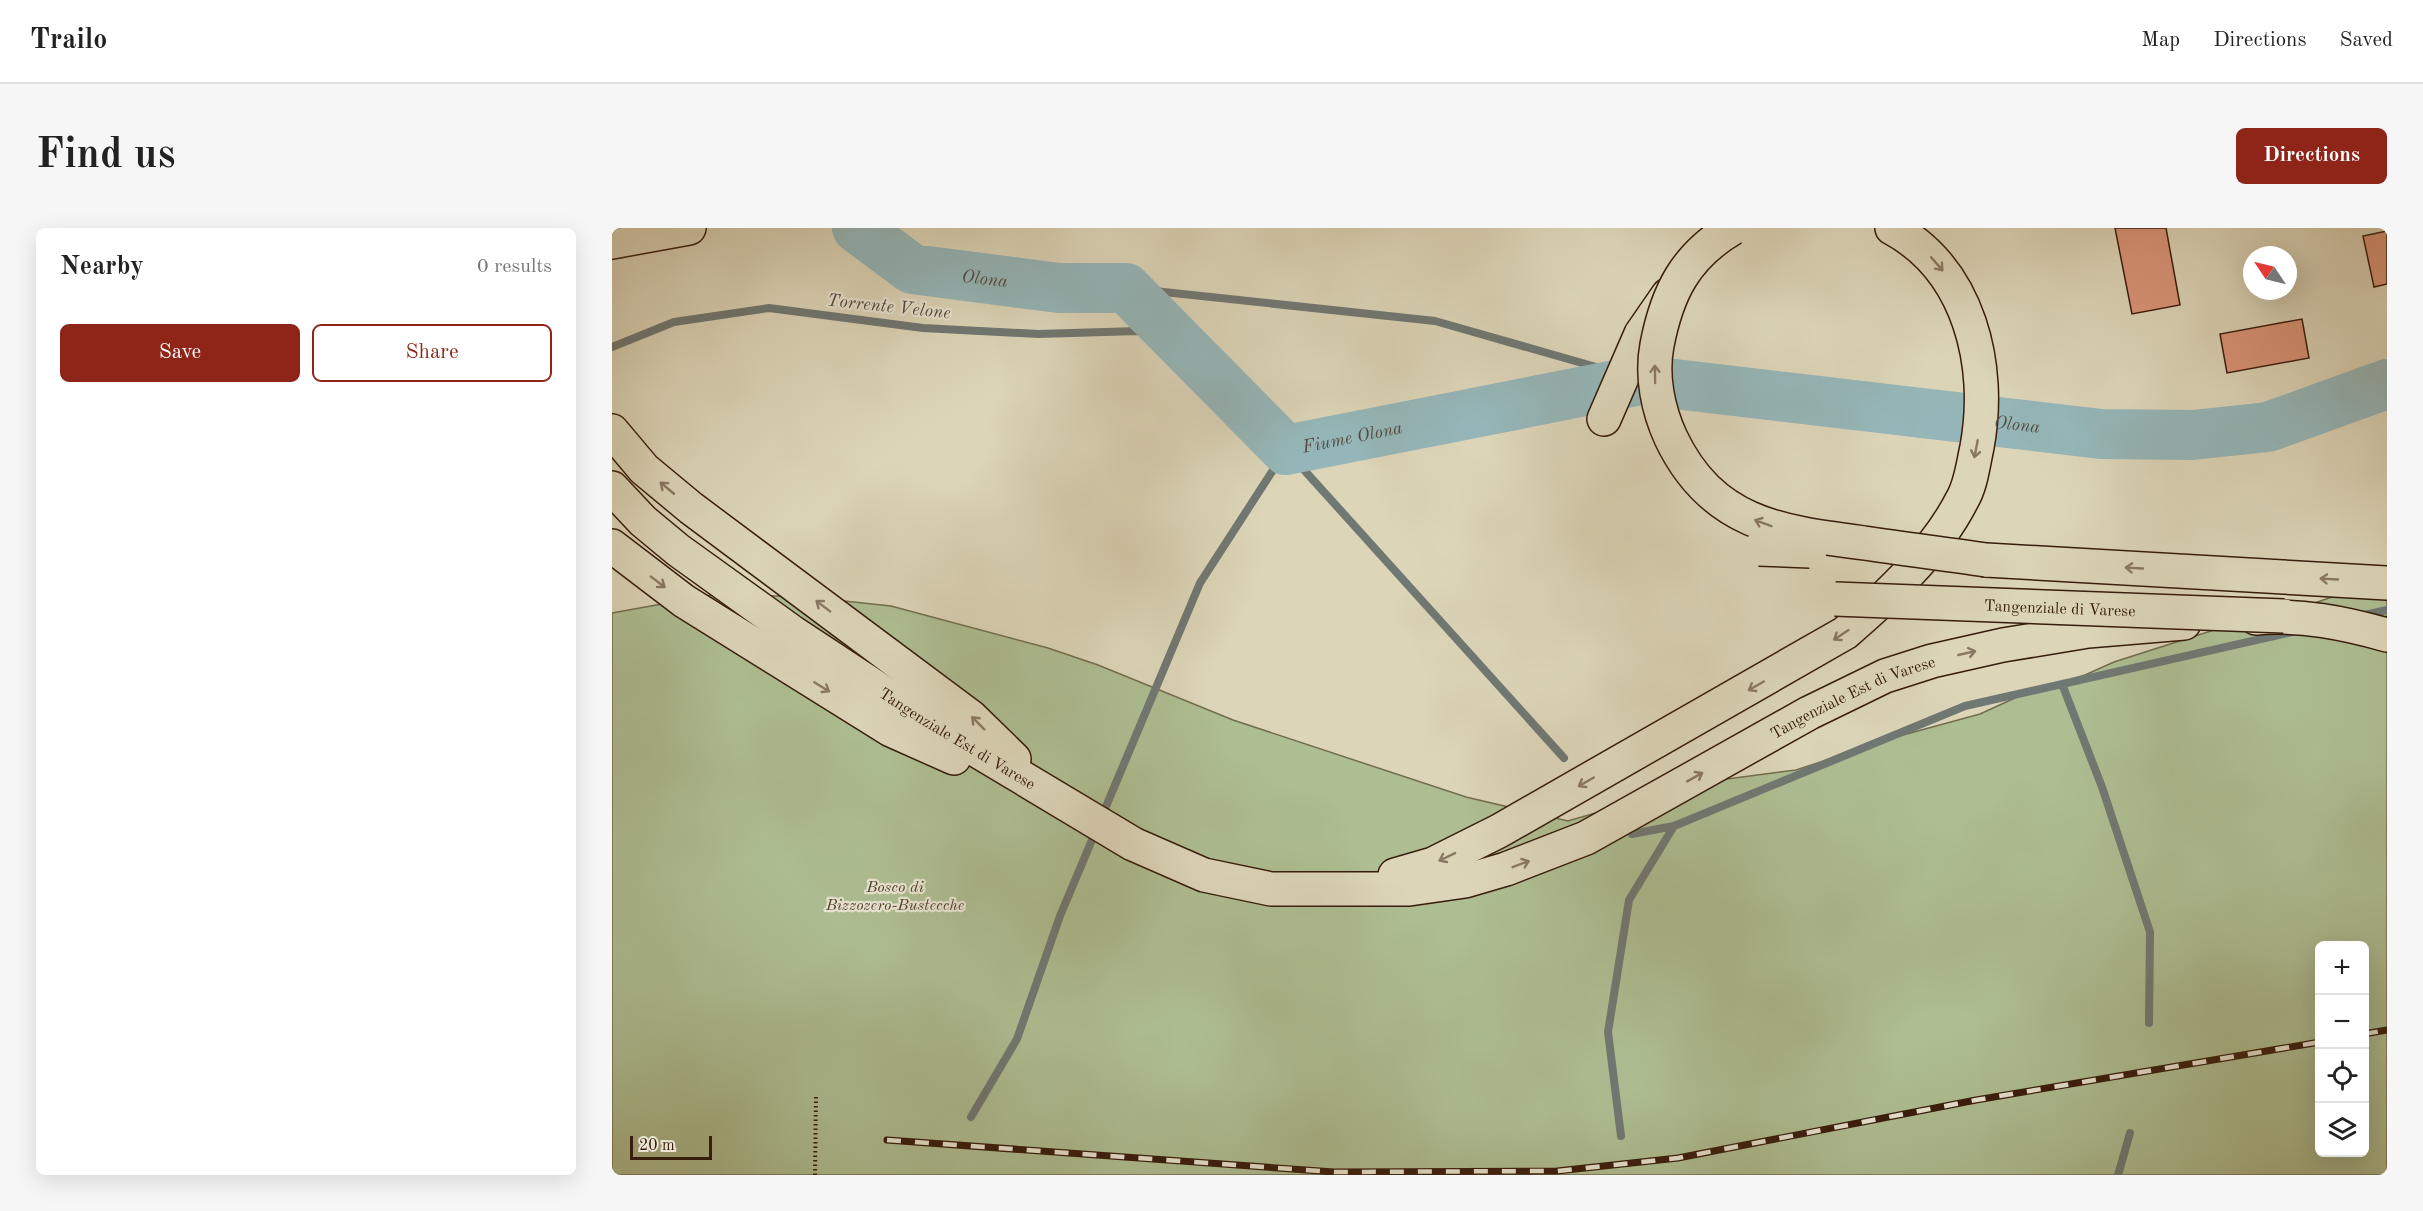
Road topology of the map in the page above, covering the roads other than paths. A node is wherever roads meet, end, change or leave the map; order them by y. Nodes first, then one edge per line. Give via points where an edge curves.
1 (689, 228) edge
2 (1733, 228) edge
3 (1892, 228) edge
4 (612, 242) edge
5 (1676, 283) junction
6 (1604, 419) dead end
7 (612, 431) edge
8 (612, 488) edge
9 (612, 546) edge
10 (1759, 549) dead end
11 (1986, 560) junction
12 (2387, 583) edge
13 (1835, 599) dead end
14 (2284, 616) junction
15 (2387, 635) edge
16 (1049, 795) junction
17 (1347, 890) junction

1 - 4 main road
2 - 5 main road, bridge via 1697,254
3 -> 17 main road, Tangenziale Est di Varese via 1938,264 1961,300 1980,377 1982,421 1972,469 1963,499 1946,526 1886,598 1845,633 1806,657 1499,831 1433,864
5 - 6 main road, bridge via 1641,334
11 -> 5 main road, bridge via 1796,534 1763,524 1711,495 1677,451 1666,428 1655,383 1655,352 1664,312
16 -> 7 main road via 971,717 691,508 644,469
8 - 16 main road, Tangenziale Est di Varese via 678,550 792,632
9 -> 16 main road via 684,601 891,730
10 - 11 main road, bridge
12 -> 11 main road
13 - 14 main road, Tangenziale di Varese, bridge
14 - 15 main road, Tangenziale Est di Varese
17 -> 14 main road, Tangenziale Est di Varese, bridge via 1409,889 1465,881 1586,838 1809,713 1885,676 1932,662 2003,645 2088,632
16 - 17 main road, Tangenziale Est di Varese via 1133,844 1204,875 1271,889

